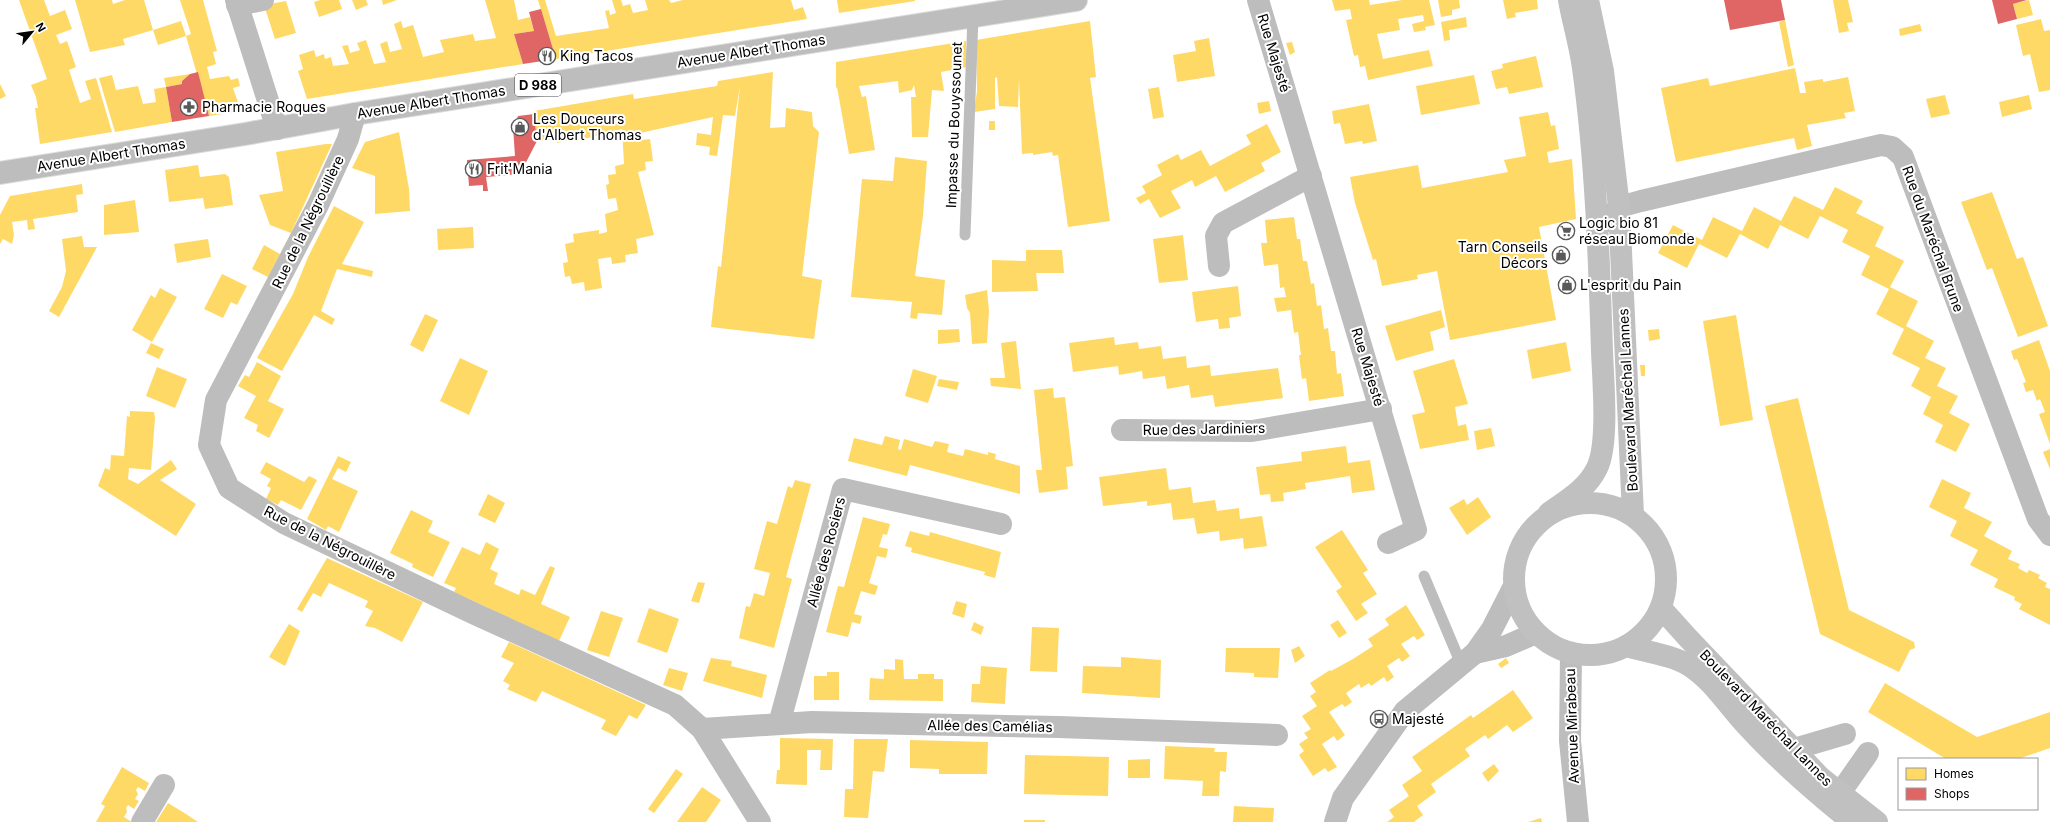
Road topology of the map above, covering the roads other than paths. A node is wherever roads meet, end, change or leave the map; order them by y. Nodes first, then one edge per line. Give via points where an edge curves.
1 (263, 0) edge
2 (1076, 0) edge
3 (1258, 0) edge
4 (1568, 0) edge
5 (1588, 0) edge
6 (236, 2) edge
7 (973, 16) junction
8 (355, 114) junction
9 (277, 129) junction
10 (0, 173) edge
11 (1311, 176) junction
12 (1619, 207) junction
13 (1598, 230) junction
14 (965, 235) dead end
15 (1219, 266) dead end
16 (1381, 409) junction
17 (1122, 430) dead end
18 (1549, 513) junction
19 (1633, 515) junction
20 (1001, 524) dead end
21 (2050, 535) edge
22 (1388, 543) dead end
23 (1424, 576) dead end
24 (1514, 586) junction
25 (1661, 608) junction
26 (1536, 633) junction
27 (1626, 646) junction
28 (1571, 653) junction
29 (1468, 659) junction
30 (779, 724) junction
31 (702, 729) junction
32 (1845, 734) dead end
33 (1278, 735) dead end
34 (1794, 749) junction
35 (1868, 753) dead end
36 (164, 786) dead end
37 (1840, 793) junction
38 (750, 817) edge
39 (142, 822) edge
40 (1335, 822) edge
41 (1578, 822) edge
42 (1852, 822) edge
43 (1878, 822) edge

1 - 6 street
2 - 7 street, Avenue Albert Thomas / D 988
3 - 11 street, Rue Majesté
4 - 13 main road, Boulevard Maréchal Lannes via 1583,67
5 - 12 main road, Boulevard Maréchal Lannes via 1603,71
6 - 9 street
7 - 8 street, Avenue Albert Thomas / D 988
7 - 14 lane, Impasse du Bouyssounet
8 - 9 street, Avenue Albert Thomas / D 988
8 - 31 street, Rue de la Négrouillère via 348,139 318,205 216,400 208,445 229,488 284,523 675,705
9 - 10 street, Avenue Albert Thomas / D 988
11 - 15 street via 1223,223 1216,236
11 - 16 street, Rue Majesté
12 - 13 street
12 - 19 main road, Boulevard Maréchal Lannes
12 - 21 street, Rue du Maréchal Brune via 1881,144 1892,147 1902,157 2038,519
13 - 18 main road, Boulevard Maréchal Lannes via 1604,413 1601,451 1598,468 1587,485
16 - 17 street, Rue des Jardiniers via 1252,431
16 - 22 street, Rue Majesté via 1416,530
18 - 19 main road, Boulevard Maréchal Lannes via 1570,505 1591,502 1613,506
18 - 24 main road, Boulevard Maréchal Lannes via 1533,527 1521,544 1514,564
19 - 25 main road, Boulevard Maréchal Lannes via 1652,534 1663,557 1666,582
20 - 30 street, Allée des Rosiers via 843,490
23 - 29 lane
24 - 26 main road, Boulevard Maréchal Lannes via 1517,603
24 - 29 street via 1492,629
25 - 27 main road, Boulevard Maréchal Lannes via 1641,636
25 - 34 main road, Boulevard Maréchal Lannes
26 - 28 main road, Boulevard Maréchal Lannes via 1558,649
26 - 29 street
27 - 28 main road, Boulevard Maréchal Lannes via 1609,653 1590,656
27 - 42 main road, Boulevard Maréchal Lannes via 1671,658 1698,672 1747,726 1797,775
28 - 41 street, Avenue Mirabeau via 1570,741
29 - 40 street via 1405,711 1343,798
30 - 31 street, Allée des Camélias
30 - 33 street, Allée des Camélias via 812,722 1059,727
31 - 38 street, Rue de la Négrouillère
32 - 34 street
34 - 37 main road, Boulevard Maréchal Lannes via 1821,778
35 - 37 street
36 - 39 street
37 - 43 main road, Boulevard Maréchal Lannes

